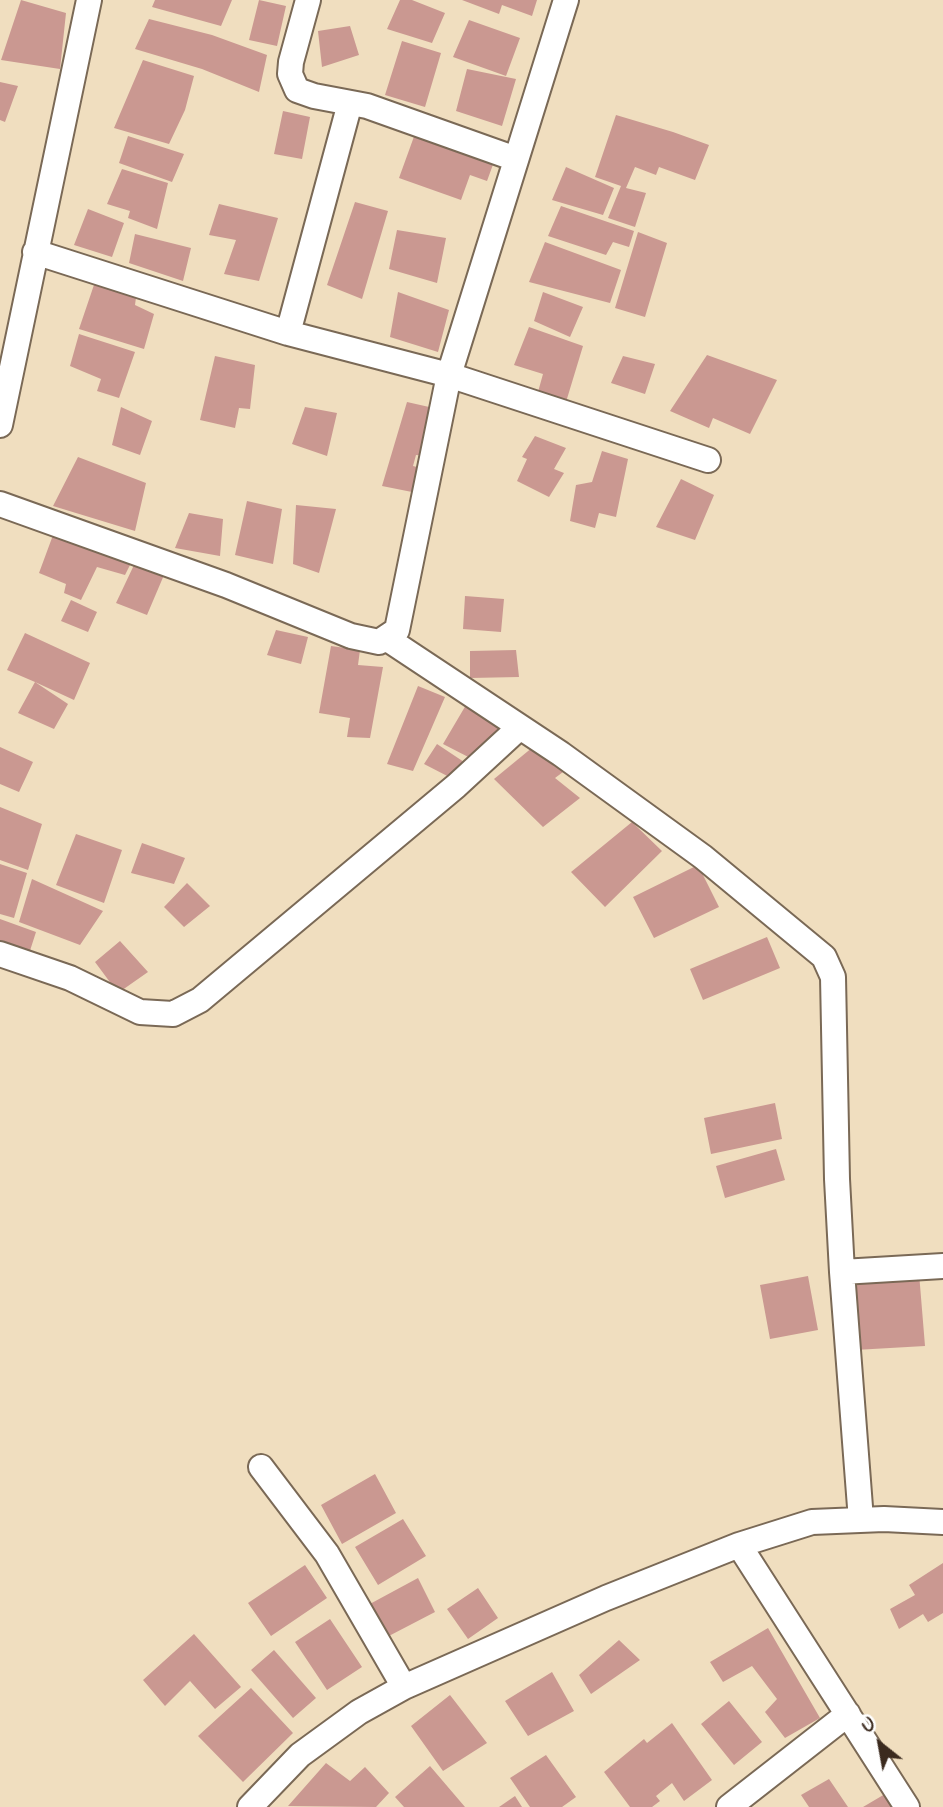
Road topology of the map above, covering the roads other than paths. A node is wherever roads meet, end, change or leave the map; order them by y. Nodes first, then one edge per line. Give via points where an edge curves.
1 (89, 0) edge
2 (308, 0) edge
3 (566, 0) edge
4 (350, 103) junction
5 (516, 159) junction
6 (36, 252) junction
7 (288, 333) junction
8 (449, 375) junction
9 (0, 425) edge
10 (708, 460) dead end
11 (0, 503) edge
12 (386, 638) junction
13 (520, 727) junction
14 (0, 954) edge
15 (943, 1266) edge
16 (842, 1272) junction
17 (261, 1467) dead end
18 (861, 1520) junction
19 (943, 1521) edge
20 (739, 1545) junction
21 (404, 1687) junction
22 (848, 1714) junction
23 (261, 1804) edge
24 (729, 1807) edge
25 (907, 1807) edge

1 - 6 street
2 - 4 street via 291,62 294,86 314,96
3 - 5 street
4 - 5 street
4 - 7 street
5 - 8 street
6 - 7 street
6 - 9 street
7 - 8 street
8 - 10 street
8 - 12 street via 400,623
11 - 12 street via 351,636 379,642
12 - 13 street
13 - 14 street via 200,1000 173,1014 140,1012 69,978
13 - 16 street via 703,857 824,957 833,978
15 - 16 street
16 - 18 street
17 - 21 street via 327,1555
18 - 19 street
18 - 20 street via 813,1522
20 - 21 street
20 - 22 street
21 - 23 street via 359,1712 300,1755
22 - 24 street
22 - 25 street

